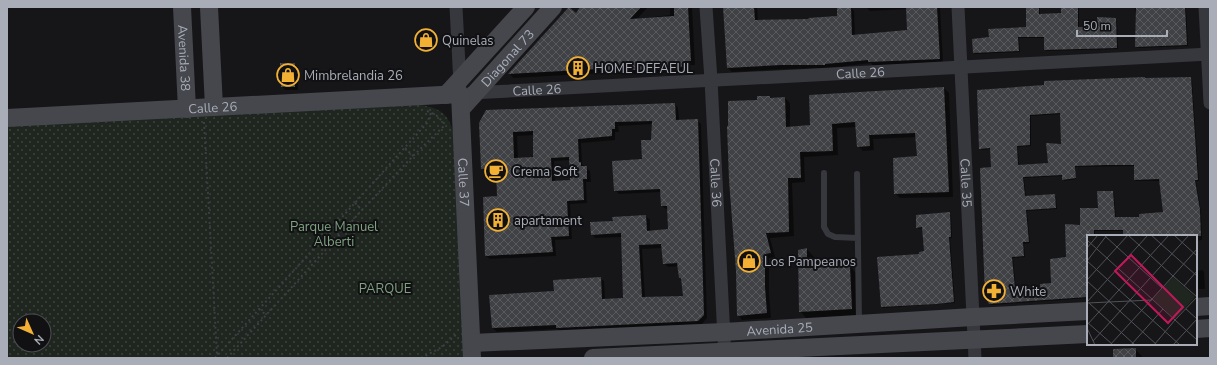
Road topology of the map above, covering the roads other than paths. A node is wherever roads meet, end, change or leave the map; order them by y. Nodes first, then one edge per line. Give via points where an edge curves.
1 (182, 7) edge
2 (209, 7) edge
3 (456, 7) edge
4 (526, 7) edge
5 (553, 7) edge
6 (706, 7) edge
7 (958, 7) edge
8 (1205, 7) edge
9 (1209, 54) edge
10 (961, 67) junction
11 (711, 80) junction
12 (461, 94) junction
13 (1210, 103) edge
14 (187, 108) junction
15 (213, 114) junction
16 (7, 118) edge
17 (824, 173) dead end
18 (858, 174) dead end
19 (858, 238) junction
20 (1197, 306) edge
21 (1210, 306) edge
22 (1087, 312) edge
23 (973, 317) junction
24 (859, 324) junction
25 (1210, 328) edge
26 (1197, 329) edge
27 (724, 332) junction
28 (1087, 334) edge
29 (974, 339) junction
30 (468, 344) edge
31 (725, 355) edge
32 (593, 358) edge
33 (975, 358) edge

1 - 14 main road, Avenida 38
2 - 15 main road, Avenida 38
3 - 12 street, Calle 37
4 - 12 main road, Diagonal 73
5 - 12 main road, Diagonal 73
6 - 11 street, Calle 36
7 - 10 street, Calle 35
8 - 9 street
9 - 10 street, Calle 26
9 - 13 street
10 - 11 street, Calle 26
10 - 23 street, Calle 35
11 - 12 street, Calle 26
11 - 27 street, Calle 36
12 - 15 main road, Calle 26
12 - 30 main road, Calle 37
14 - 15 main road, Calle 26
14 - 16 main road, Calle 26
17 - 19 lane via 824,227 828,234 835,237
18 - 19 lane
19 - 24 lane
20 - 21 main road
22 - 23 main road, Avenida 25
23 - 24 main road, Avenida 25
23 - 29 street, Calle 35
24 - 27 main road, Avenida 25
25 - 26 main road
27 - 30 main road, Avenida 25
27 - 31 street, Calle 36
28 - 29 main road, Avenida 25
29 - 31 main road, Avenida 25
29 - 33 street, Calle 35
31 - 32 main road, Avenida 25

